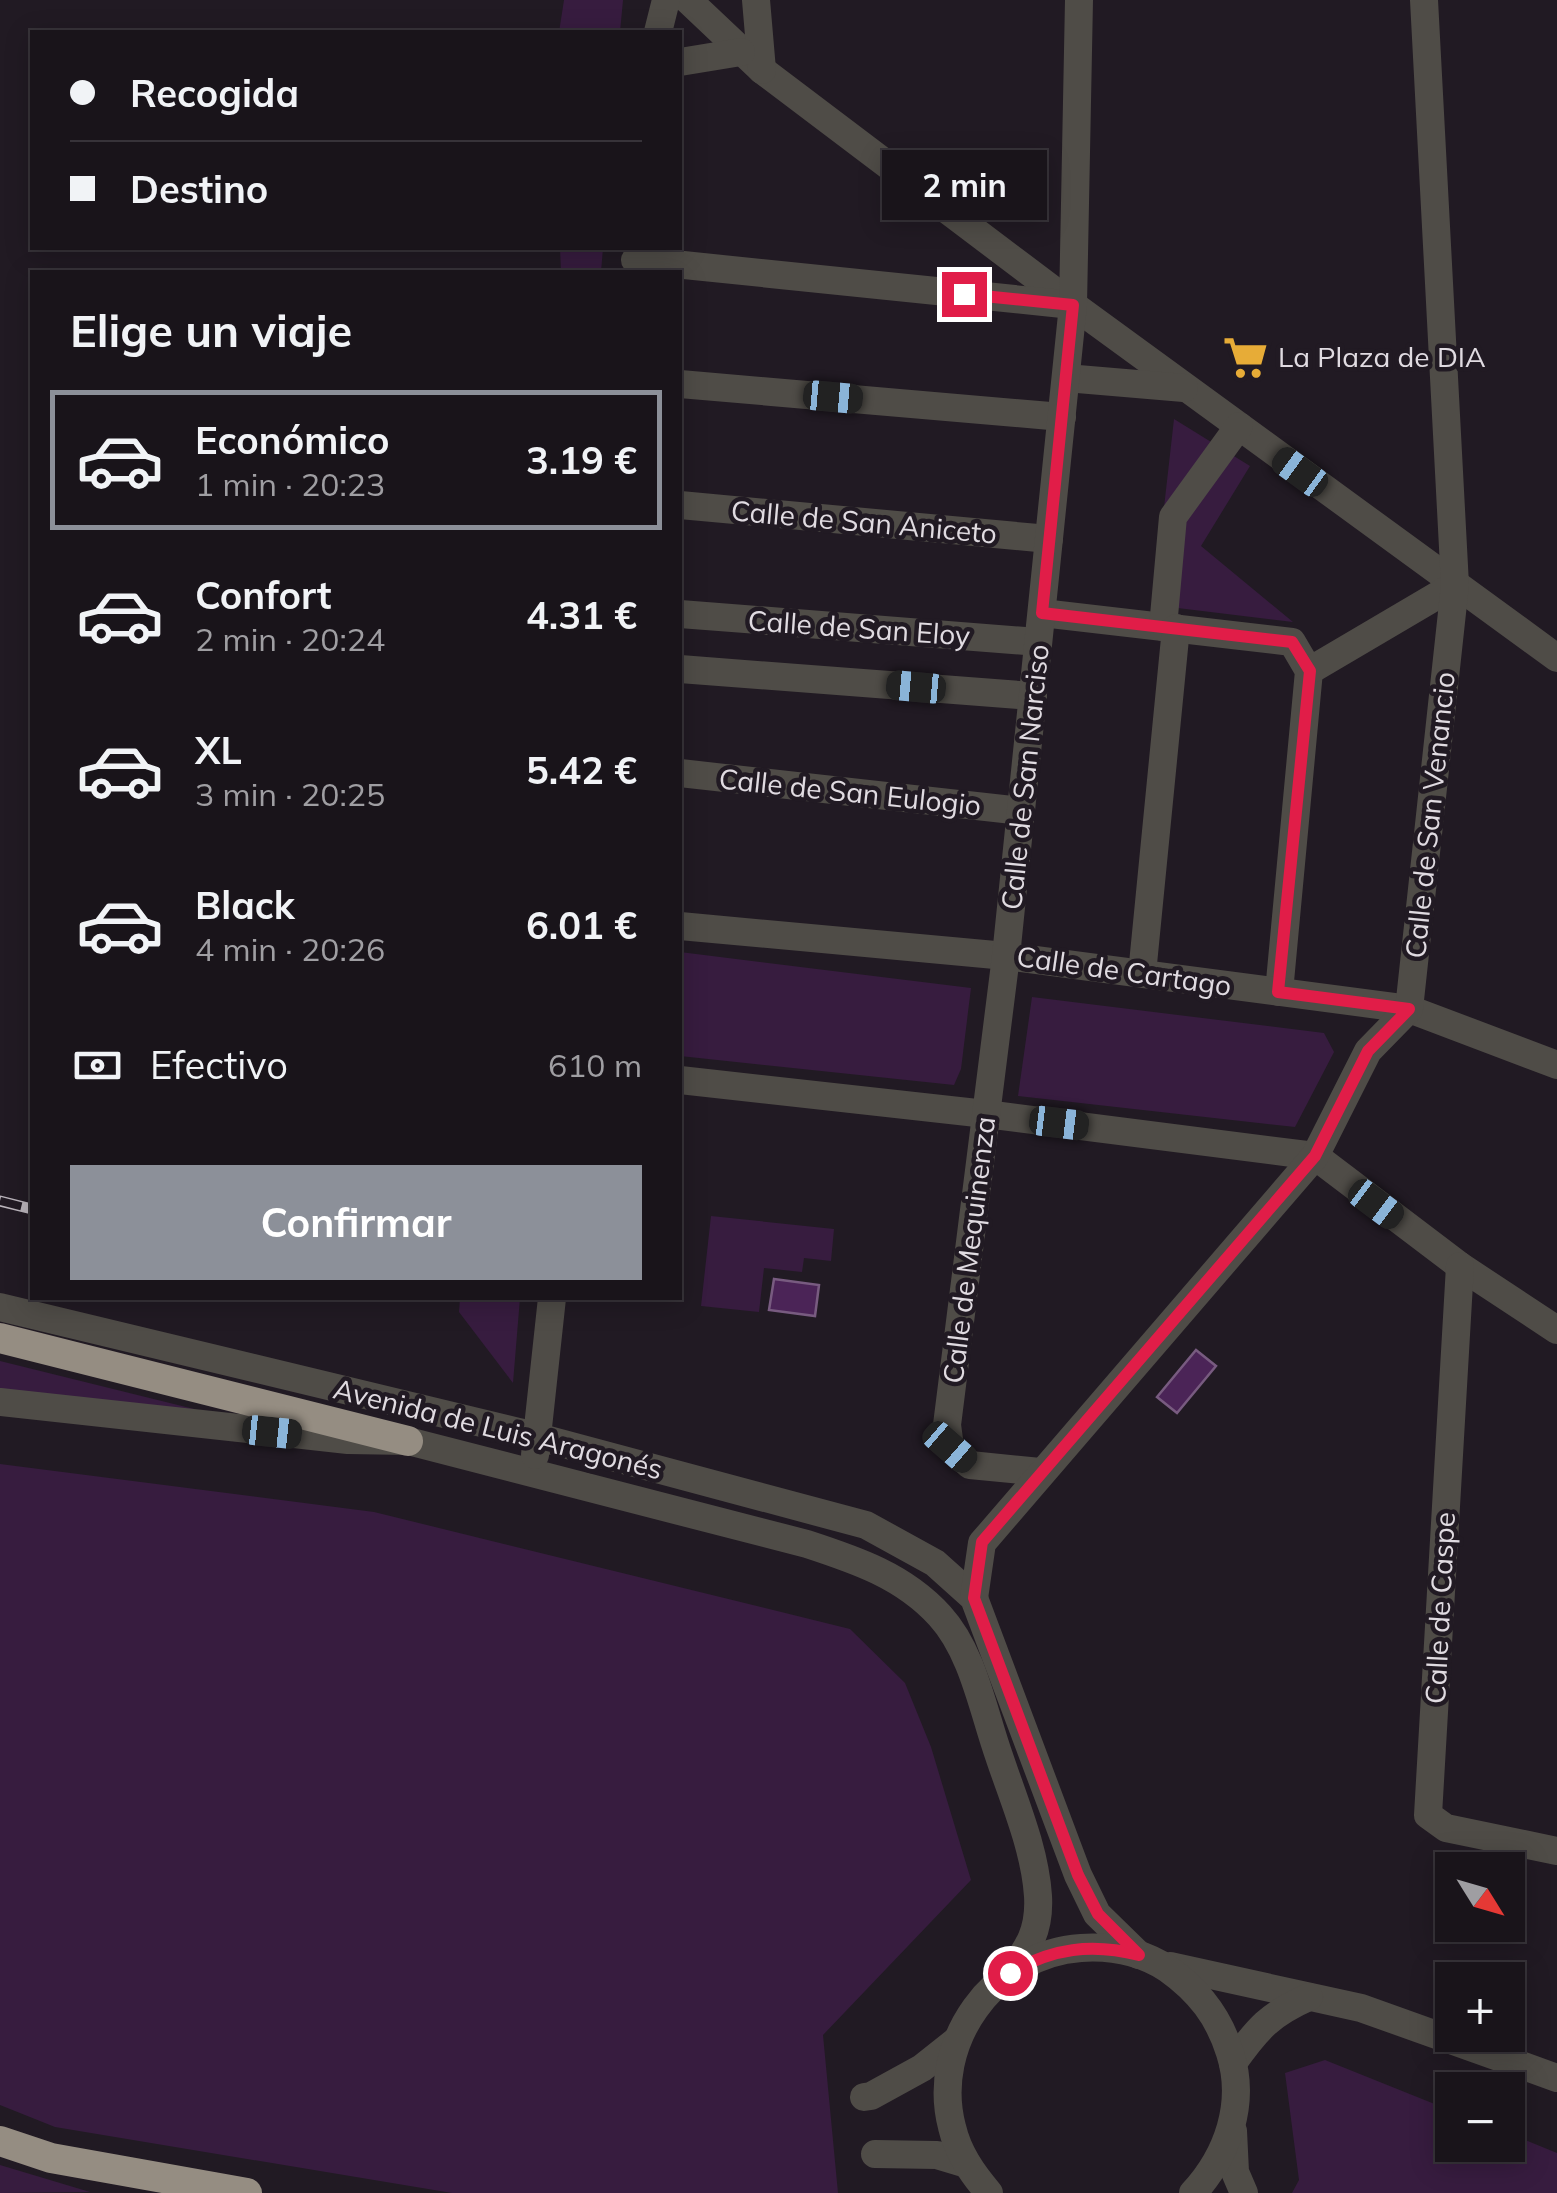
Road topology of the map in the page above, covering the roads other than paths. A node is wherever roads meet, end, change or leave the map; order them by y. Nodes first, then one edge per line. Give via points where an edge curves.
1 (666, 0) edge
2 (688, 0) edge
3 (756, 0) edge
4 (1079, 0) edge
5 (1424, 0) edge
6 (658, 30) edge
7 (752, 61) junction
8 (682, 62) edge
9 (635, 260) edge
10 (1073, 305) junction
11 (1066, 378) junction
12 (682, 384) edge
13 (1187, 388) junction
14 (1062, 417) junction
15 (1239, 426) junction
16 (682, 505) edge
17 (1049, 539) junction
18 (1455, 585) junction
19 (1042, 613) junction
20 (682, 614) edge
21 (1169, 628) junction
22 (1038, 642) junction
23 (1557, 658) edge
24 (682, 669) edge
25 (1310, 671) junction
26 (1033, 696) junction
27 (682, 774) edge
28 (1021, 811) junction
29 (682, 926) edge
30 (1006, 956) junction
31 (1142, 974) junction
32 (1278, 992) junction
33 (1409, 1009) junction
34 (1557, 1066) edge
35 (682, 1080) edge
36 (986, 1114) junction
37 (1315, 1156) junction
38 (1460, 1266) junction
39 (552, 1300) edge
40 (0, 1307) edge
41 (1557, 1330) edge
42 (0, 1338) edge
43 (0, 1402) edge
44 (408, 1442) junction
45 (536, 1446) junction
46 (506, 1468) junction
47 (1040, 1472) junction
48 (556, 1480) junction
49 (974, 1598) junction
50 (1557, 1851) edge
51 (1150, 1959) junction
52 (1010, 1973) junction
53 (1308, 1997) junction
54 (956, 2042) junction
55 (1233, 2063) junction
56 (1557, 2078) edge
57 (864, 2097) dead end
58 (1232, 2122) junction
59 (0, 2141) edge
60 (875, 2154) dead end
61 (967, 2164) junction
62 (1202, 2188) edge
63 (247, 2193) edge
64 (989, 2193) edge
65 (1244, 2193) edge

1 - 6 street
2 - 7 street
3 - 7 street
4 - 10 street, Calle de San Narciso
5 - 18 street, Calle de San Venancio
7 - 8 street
7 - 10 street
9 - 10 street
10 - 11 street, Calle de San Narciso
10 - 13 street
11 - 13 street
11 - 14 street, Calle de San Narciso
12 - 14 street
13 - 15 street
14 - 17 street, Calle de San Narciso
15 - 18 street
15 - 21 street via 1173,516
16 - 17 street, Calle de San Aniceto
17 - 19 street, Calle de San Narciso
18 - 23 street
18 - 25 street
18 - 33 street, Calle de San Venancio
19 - 21 street
19 - 22 street, Calle de San Narciso
20 - 22 street, Calle de San Eloy
21 - 25 street via 1292,642
21 - 31 street
22 - 26 street, Calle de San Narciso
24 - 26 street, Calle de San Eloy
25 - 32 street
26 - 28 street, Calle de San Narciso
27 - 28 street, Calle de San Eulogio
28 - 30 street, Calle de San Narciso
29 - 30 street, Calle de Cartago
30 - 31 street, Calle de Cartago
30 - 36 street, Calle de Mequinenza
31 - 32 street, Calle de Cartago
32 - 33 street, Calle de Cartago
33 - 34 street, Calle de Cartago
33 - 37 street via 1368,1051
35 - 36 street
36 - 37 street
36 - 47 street, Calle de Mequinenza via 950,1447 970,1465
37 - 38 street
37 - 47 street
38 - 41 street
38 - 50 street, Calle de Caspe via 1428,1816 1446,1828
39 - 45 street
40 - 45 street, Avenida de Luis Aragonés
42 - 44 highway
43 - 44 street, Avenida de Luis Aragonés
44 - 46 street, Avenida de Luis Aragonés
45 - 46 street
45 - 48 street
45 - 49 street, Avenida de Luis Aragonés via 866,1525 935,1563
46 - 48 street, Avenida de Luis Aragonés
47 - 49 street via 982,1542
48 - 52 street, Avenida de Luis Aragonés via 869,1564 941,1616 964,1652 1029,1848 1038,1898 1033,1942
49 - 51 street via 1078,1875 1098,1914
51 - 52 street via 1072,1948
51 - 53 street
51 - 55 street via 1208,2005
52 - 54 street via 978,2003
53 - 55 street via 1257,2028
53 - 56 street via 1361,2008
54 - 57 street
54 - 61 street via 948,2104
55 - 58 street
58 - 62 street
58 - 65 street
59 - 63 highway via 52,2158
60 - 61 street via 937,2155
61 - 64 street

